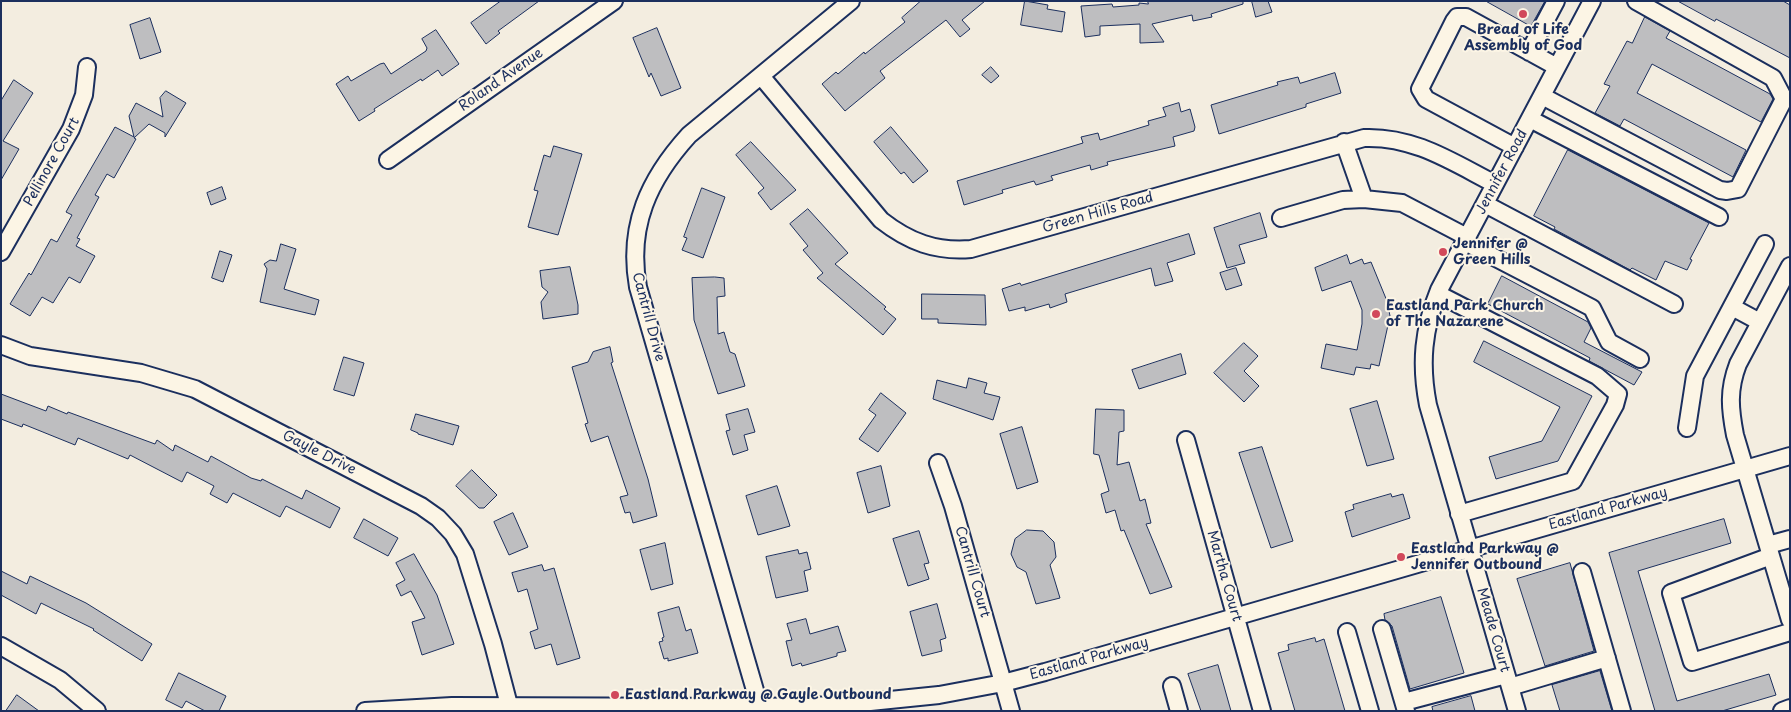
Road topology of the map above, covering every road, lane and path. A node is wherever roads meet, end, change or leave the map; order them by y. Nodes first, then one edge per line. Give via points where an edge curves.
1 (614, 1) edge
2 (1556, 1) edge
3 (1592, 1) edge
4 (1636, 1) edge
5 (840, 5) edge
6 (1529, 52) junction
7 (87, 67) dead end
8 (1557, 68) junction
9 (761, 76) junction
10 (1542, 96) junction
11 (1530, 119) junction
12 (1344, 142) junction
13 (1515, 147) junction
14 (388, 160) dead end
15 (1495, 184) junction
16 (1364, 199) junction
17 (1485, 204) junction
18 (1719, 217) dead end
19 (1281, 218) dead end
20 (1466, 239) junction
21 (1765, 244) dead end
22 (1, 252) edge
23 (1790, 266) edge
24 (1438, 294) junction
25 (1674, 304) dead end
26 (1732, 307) junction
27 (1760, 322) junction
28 (1, 345) edge
29 (1640, 359) dead end
30 (1687, 428) dead end
31 (1186, 440) dead end
32 (1790, 456) edge
33 (938, 463) dead end
34 (1745, 469) junction
35 (1459, 514) junction
36 (1790, 539) edge
37 (1470, 550) junction
38 (1770, 551) junction
39 (1582, 572) dead end
40 (1235, 616) junction
41 (1790, 620) edge
42 (1382, 629) dead end
43 (1347, 632) dead end
44 (1790, 632) edge
45 (1, 646) edge
46 (1607, 658) junction
47 (1508, 681) junction
48 (1003, 683) junction
49 (1172, 686) dead end
50 (509, 706) junction
51 (1405, 706) edge
52 (1790, 708) edge
53 (760, 709) edge
54 (97, 711) edge
55 (365, 711) edge
56 (1011, 711) edge
57 (1179, 711) edge
58 (1262, 711) edge
59 (1370, 711) edge
60 (1517, 711) edge
61 (1622, 711) edge
62 (1782, 711) edge

1 - 14 street, Roland Avenue
2 - 6 street
3 - 8 street, Jennifer Road
4 - 10 street via 1773,78 1783,93 1784,98 1738,189 1720,190
5 - 9 street, Cantrill Drive
6 - 8 street
6 - 13 street via 1466,17 1457,17 1420,89 1426,99
7 - 22 street, Pellinore Court via 84,94 71,129
8 - 10 street, Jennifer Road
9 - 12 street, Green Hills Road via 881,220 915,242 951,251 971,249
9 - 53 street, Cantrill Drive via 688,135 669,157 646,199 639,222 635,256 638,287
10 - 11 street, Jennifer Road
11 - 13 street, Jennifer Road
11 - 18 street
12 - 15 street, Green Hills Road via 1384,137 1401,140 1437,153
12 - 16 street
13 - 15 street, Jennifer Road
15 - 17 street, Jennifer Road
16 - 19 street via 1343,200
16 - 20 street via 1402,204
17 - 20 street, Jennifer Road
17 - 25 street
20 - 24 street, Jennifer Road
20 - 29 street via 1592,308 1609,342
21 - 26 street
23 - 27 street
24 - 35 street, Jennifer Road via 1426,328 1422,369 1428,405
24 - 35 street via 1597,376 1618,394 1573,480
26 - 27 street
26 - 30 street via 1695,376
27 - 34 street via 1738,364 1730,390 1732,418
28 - 50 street, Gayle Drive via 37,357 141,373 195,389 421,506 453,534 465,554
31 - 40 street, Martha Court
32 - 34 street, Eastland Parkway
33 - 48 street, Cantrill Court
34 - 37 street, Eastland Parkway
34 - 38 street
35 - 37 street, Jennifer Road
36 - 38 street
37 - 40 street, Eastland Parkway
37 - 47 street, Meade Court
38 - 41 street
38 - 44 street via 1671,593 1692,662
39 - 46 street
40 - 48 street, Eastland Parkway
40 - 58 street, Martha Court
42 - 51 street
43 - 59 street
45 - 54 street via 60,680
46 - 47 street
46 - 61 street
47 - 51 street
47 - 60 street, Meade Court
48 - 53 street, Eastland Parkway via 903,700
48 - 56 street
49 - 57 street
50 - 53 street, Eastland Parkway
50 - 55 street, Eastland Parkway via 401,707
52 - 62 street

